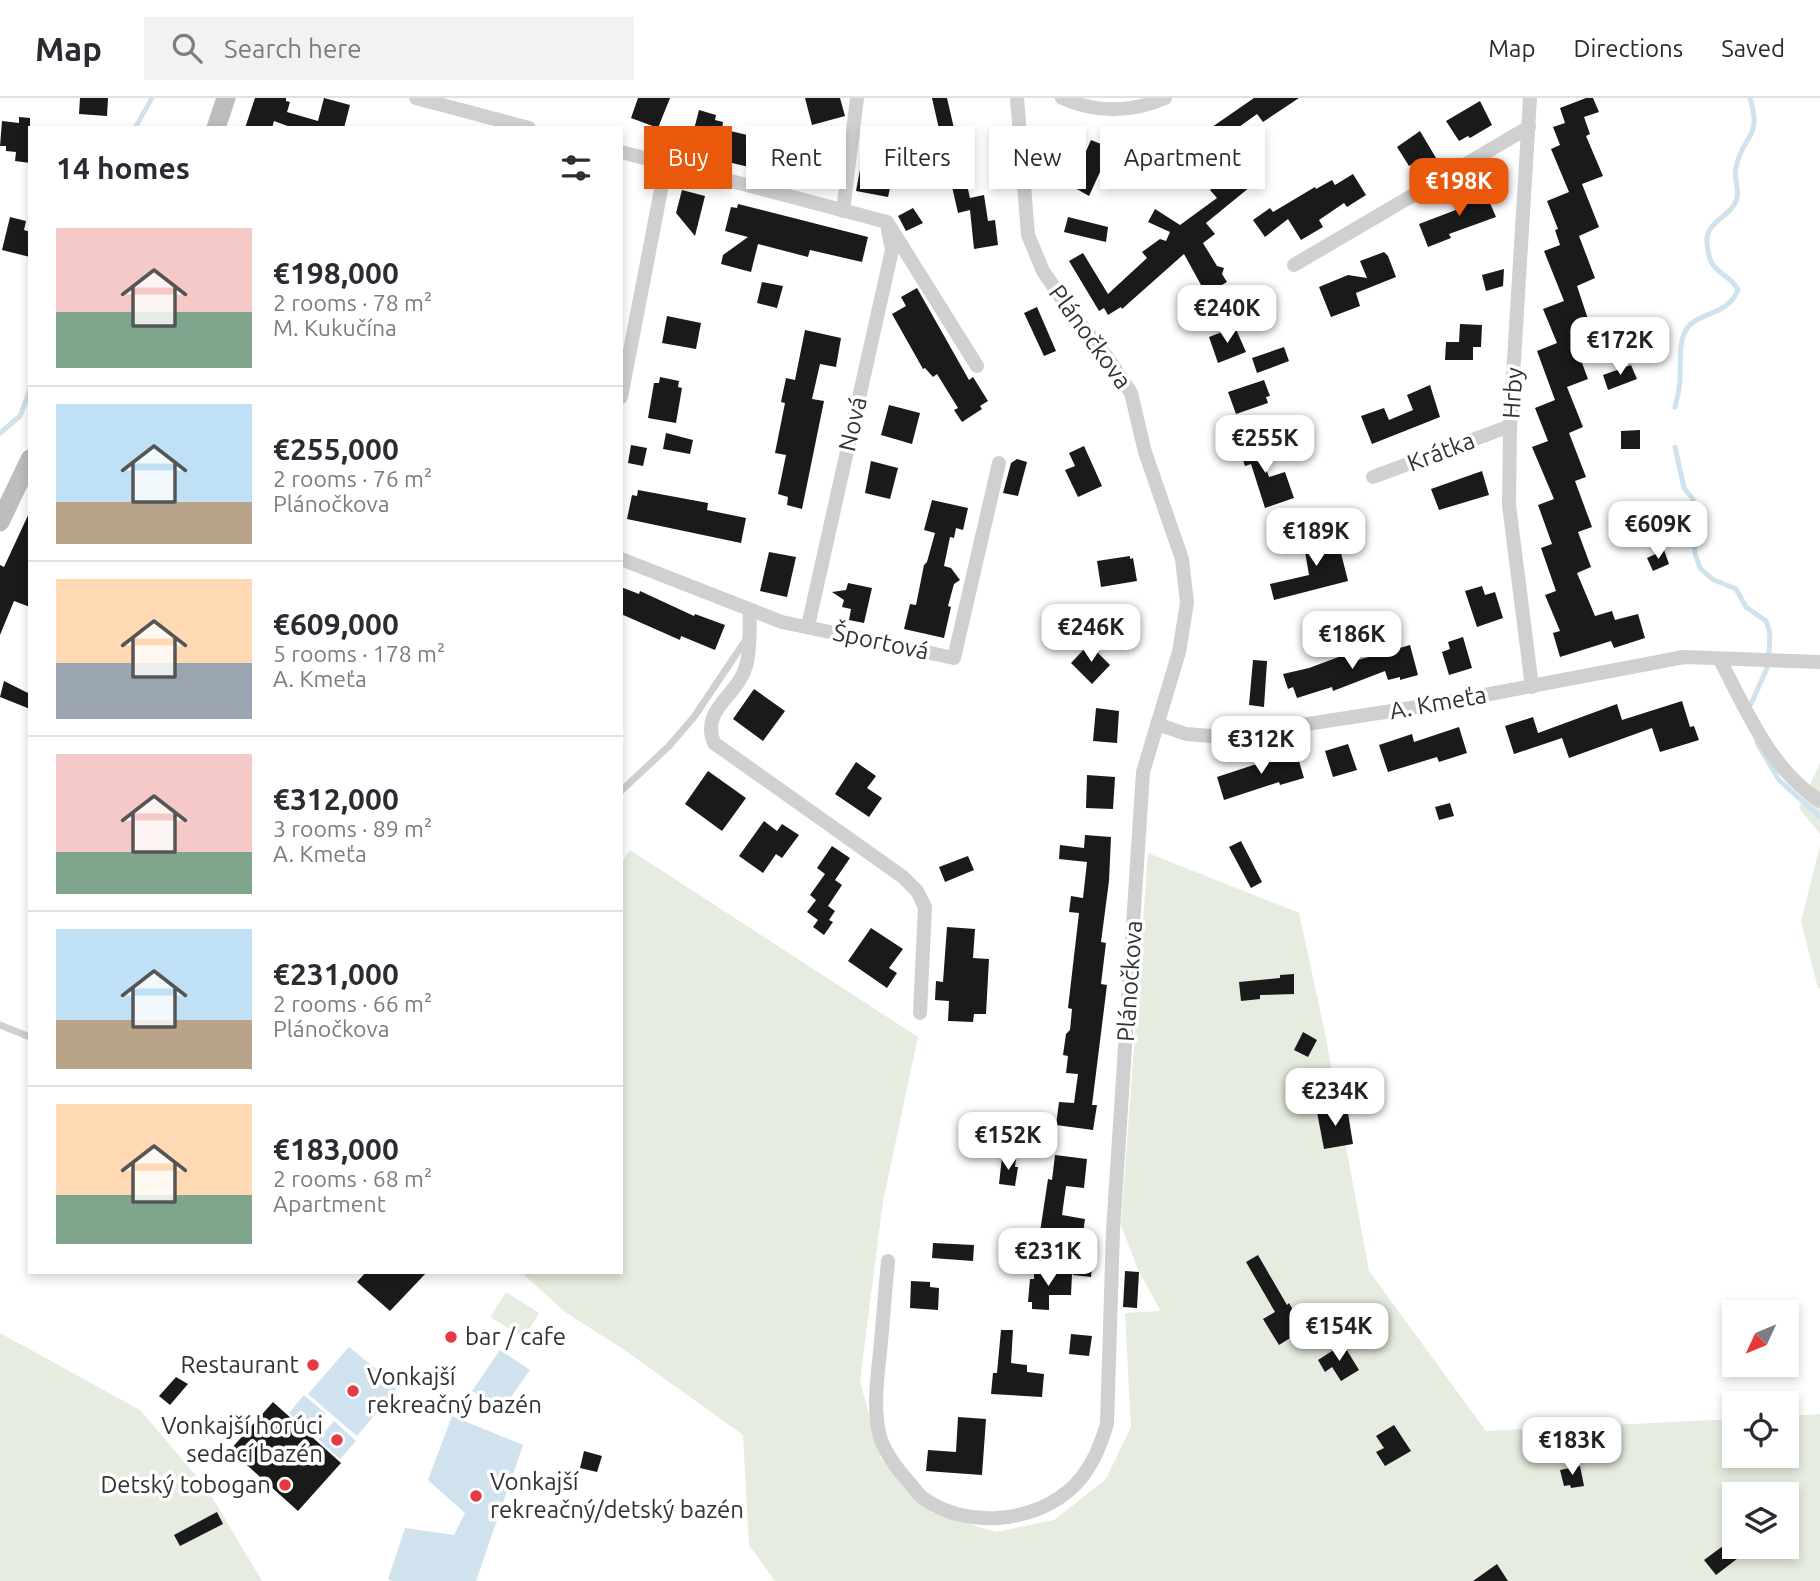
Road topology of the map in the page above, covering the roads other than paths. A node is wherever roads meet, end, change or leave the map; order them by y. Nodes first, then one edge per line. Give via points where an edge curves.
1 (226, 98) edge
2 (416, 98) edge
3 (857, 98) edge
4 (1017, 98) edge
5 (1062, 98) edge
6 (1165, 98) edge
7 (1530, 98) edge
8 (217, 126) edge
9 (521, 126) edge
10 (1529, 127) junction
11 (623, 153) edge
12 (644, 158) edge
13 (732, 182) edge
14 (661, 189) edge
15 (843, 211) junction
16 (887, 222) junction
17 (1294, 265) dead end
18 (977, 366) dead end
19 (623, 387) edge
20 (1510, 426) junction
21 (28, 463) edge
22 (999, 463) dead end
23 (1373, 477) dead end
24 (0, 522) edge
25 (623, 560) edge
26 (750, 611) junction
27 (808, 626) junction
28 (749, 635) junction
29 (1720, 660) junction
30 (1820, 662) edge
31 (1532, 687) junction
32 (1157, 723) junction
33 (623, 789) edge
34 (1820, 801) edge
35 (920, 1013) dead end
36 (0, 1025) edge
37 (28, 1036) edge
38 (888, 1261) dead end

1 - 8 street
2 - 9 street
3 - 15 street
4 - 32 street, Plánočkova via 1028,235 1042,271 1131,393 1144,452 1182,558 1187,603 1179,652
5 - 6 street via 1099,110 1128,109
7 - 10 street, Hrby
10 - 17 street
10 - 20 street, Hrby
11 - 12 street
13 - 15 street
14 - 19 street
15 - 16 street
16 - 18 street
16 - 27 street, Nová via 892,250
20 - 23 street, Krátka
20 - 31 street, Hrby via 1509,505
21 - 24 street
22 - 27 street, Športová via 954,658
25 - 26 street, Športová
26 - 27 street, Športová
26 - 28 street
28 - 33 lane via 694,717
28 - 35 street via 746,669 712,718 713,743 917,891 925,907
29 - 30 street, A. Kmeťa
29 - 31 street, A. Kmeťa via 1684,657
29 - 34 street via 1785,772
31 - 32 street, A. Kmeťa via 1223,737 1186,734
32 - 38 street, Plánočkova via 1143,772 1114,1217 1107,1424 1089,1468 1057,1500 1016,1515 984,1518 952,1513 922,1497 900,1472 881,1438 876,1401
36 - 37 lane

